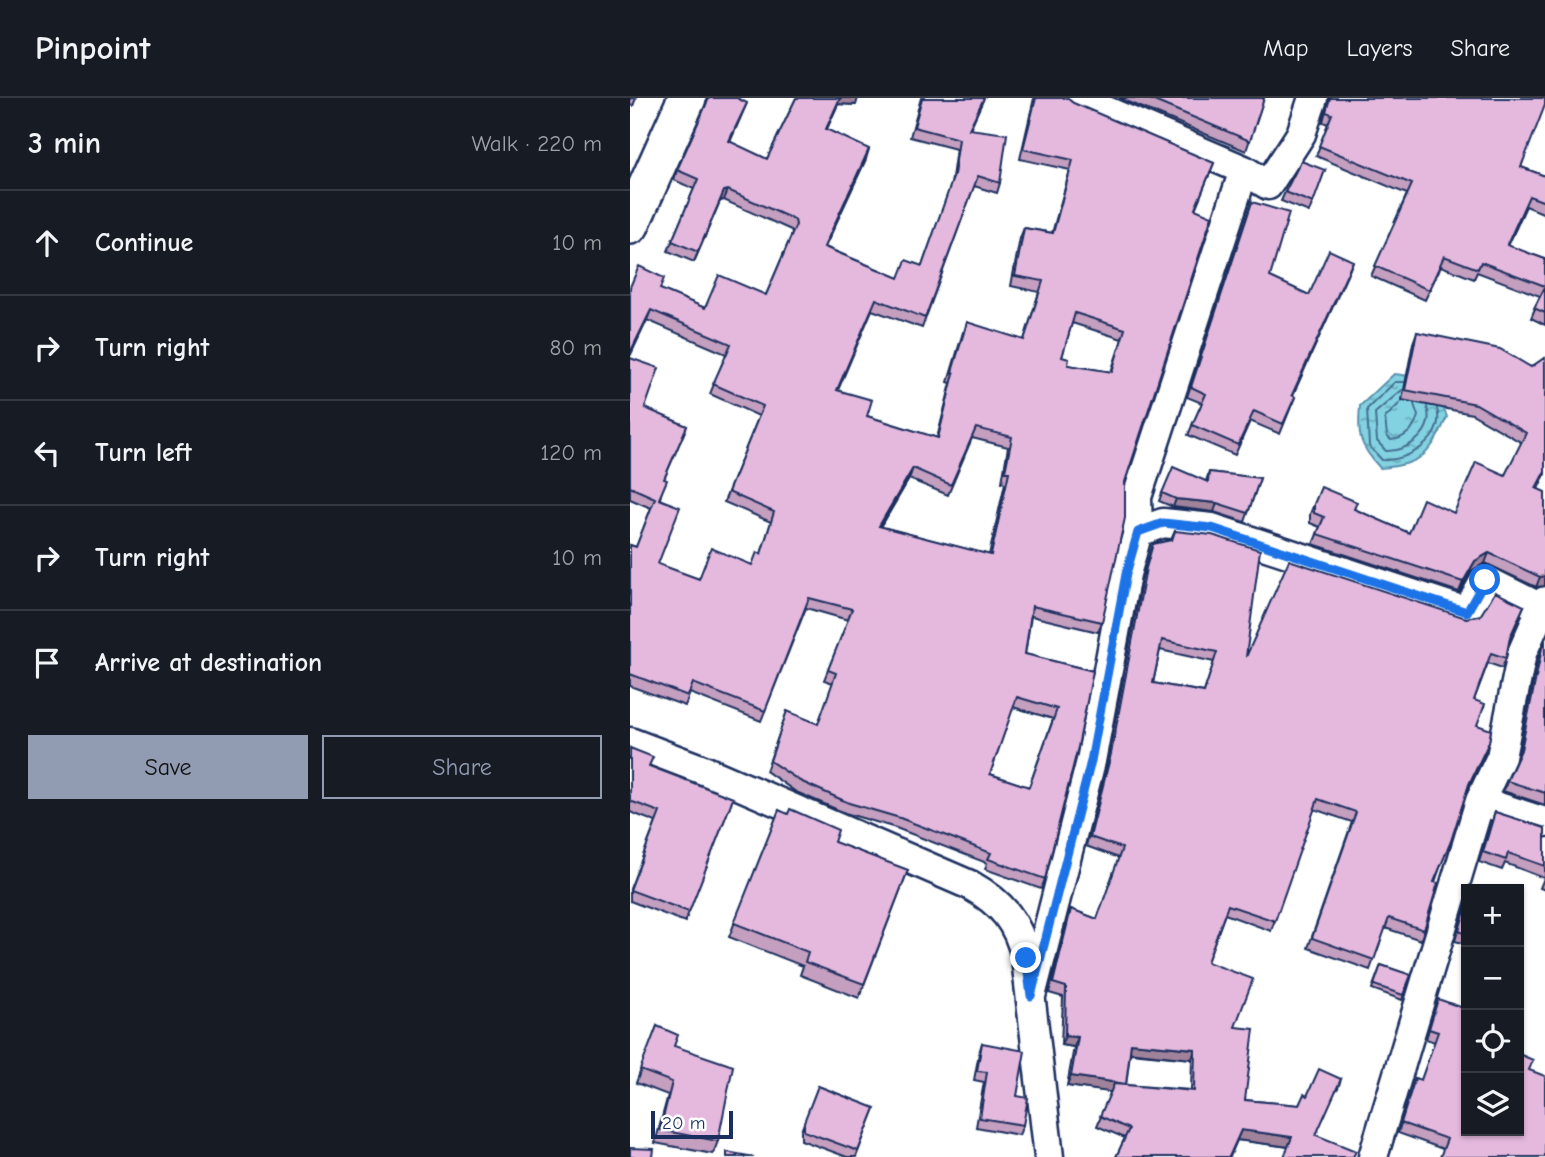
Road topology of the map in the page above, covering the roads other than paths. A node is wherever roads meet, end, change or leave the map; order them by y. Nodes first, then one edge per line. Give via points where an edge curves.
1 (687, 98) edge
2 (1076, 98) edge
3 (1313, 98) edge
4 (1244, 170) junction
5 (630, 225) edge
6 (1138, 532) junction
7 (1543, 605) edge
8 (630, 741) edge
9 (1480, 801) junction
10 (1545, 822) edge
11 (1031, 996) junction
12 (1049, 1157) edge
13 (1373, 1157) edge

1 - 5 street
2 - 4 street
3 - 4 street via 1301,134 1268,186
4 - 6 street via 1138,497
6 - 7 street via 1163,523 1212,528 1467,612 1485,580
6 - 11 street via 1091,761
7 - 9 street via 1522,653 1501,757
8 - 11 street via 991,897 1011,915 1021,935
9 - 10 street
9 - 13 street
11 - 12 street

